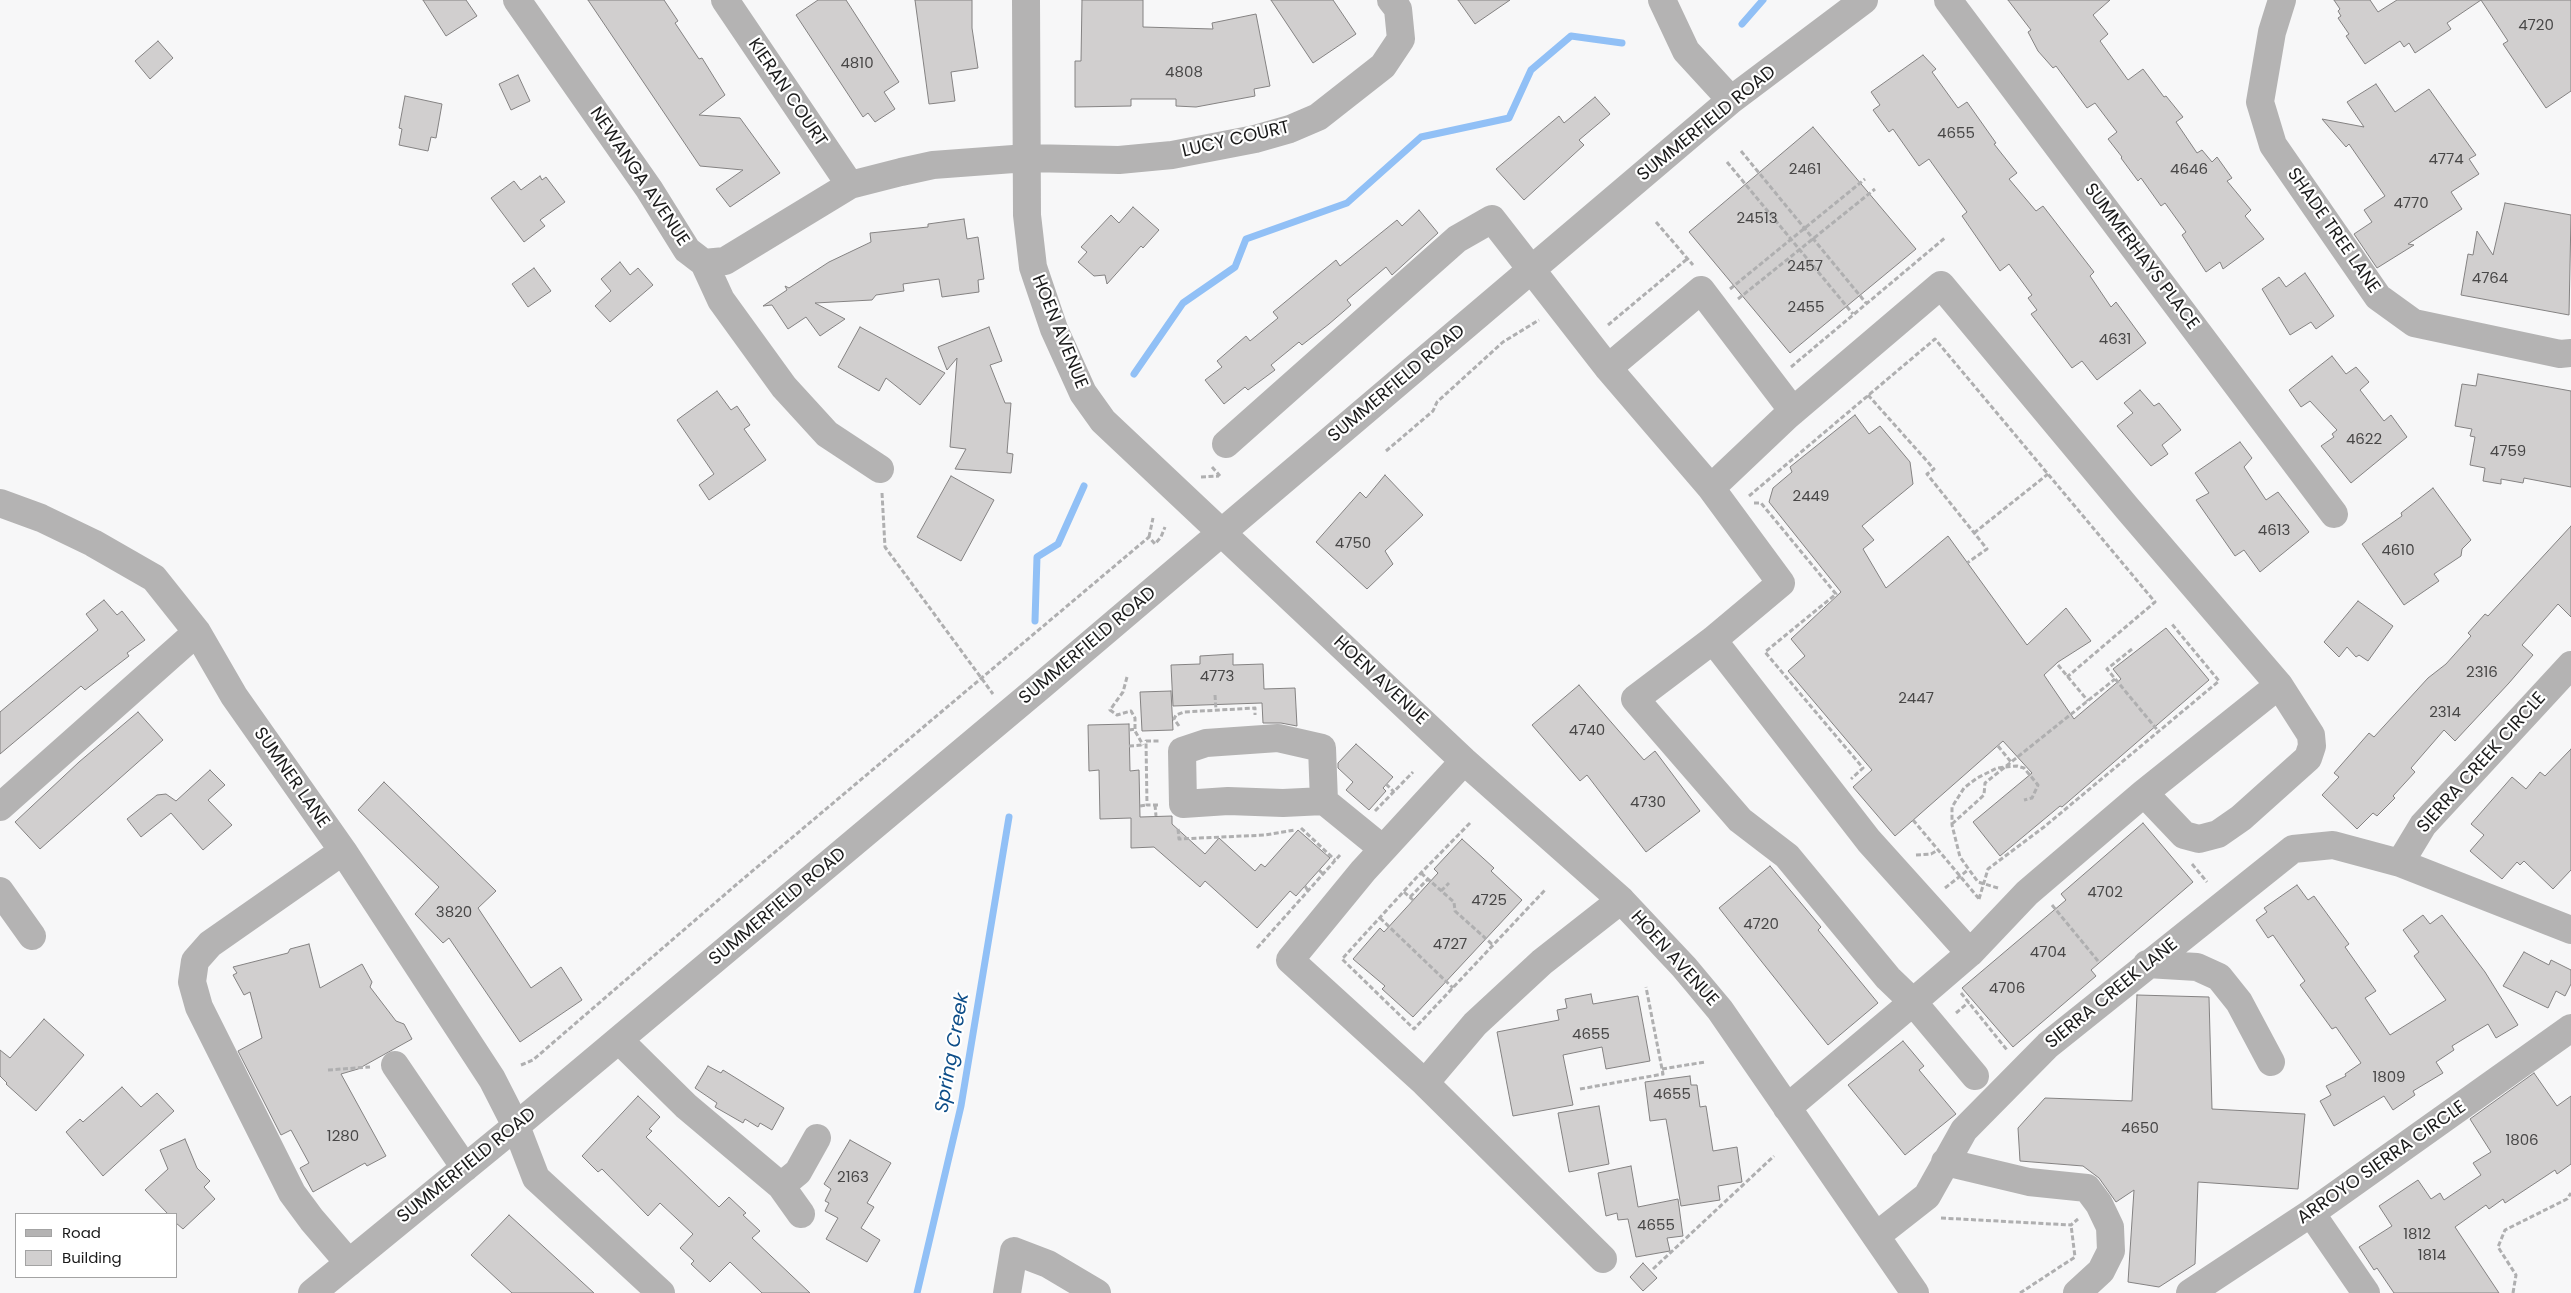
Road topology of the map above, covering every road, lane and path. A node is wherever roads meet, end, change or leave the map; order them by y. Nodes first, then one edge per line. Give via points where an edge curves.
1 (517, 0) edge
2 (725, 0) edge
3 (1026, 0) edge
4 (1391, 0) edge
5 (1662, 0) edge
6 (1864, 0) edge
7 (1948, 0) edge
8 (2282, 0) edge
9 (1731, 100) junction
10 (1741, 151) dead end
11 (1027, 158) junction
12 (1727, 162) dead end
13 (1865, 178) dead end
14 (850, 185) junction
15 (1875, 189) dead end
16 (1656, 222) dead end
17 (1804, 228) junction
18 (1946, 237) dead end
19 (1814, 238) junction
20 (1791, 239) junction
21 (1800, 250) junction
22 (1687, 258) junction
23 (704, 263) junction
24 (1531, 271) junction
25 (1698, 271) dead end
26 (1727, 291) dead end
27 (1735, 302) dead end
28 (1866, 303) junction
29 (1861, 307) junction
30 (1864, 311) dead end
31 (1853, 314) junction
32 (1544, 317) dead end
33 (1607, 326) dead end
34 (2571, 353) edge
35 (1608, 368) junction
36 (1784, 374) dead end
37 (1868, 395) junction
38 (1793, 411) junction
39 (1226, 444) dead end
40 (1386, 450) dead end
41 (880, 469) joint
42 (2048, 474) junction
43 (1220, 476) dead end
44 (1200, 477) dead end
45 (1711, 488) junction
46 (0, 503) edge
47 (2334, 514) dead end
48 (1153, 518) dead end
49 (1165, 527) dead end
50 (1221, 533) junction
51 (1974, 533) junction
52 (1149, 537) junction
53 (1967, 563) dead end
54 (2171, 623) dead end
55 (197, 632) junction
56 (1713, 640) junction
57 (2132, 649) dead end
58 (2058, 665) dead end
59 (2571, 665) edge
60 (982, 677) junction
61 (1127, 677) dead end
62 (2067, 677) junction
63 (2115, 678) junction
64 (2279, 685) junction
65 (1215, 695) dead end
66 (2088, 701) junction
67 (1216, 710) dead end
68 (1007, 715) junction
69 (1129, 730) dead end
70 (1135, 730) junction
71 (2158, 732) junction
72 (1130, 746) dead end
73 (1998, 746) dead end
74 (1464, 761) junction
75 (2011, 762) junction
76 (2005, 767) junction
77 (1413, 772) dead end
78 (1847, 782) dead end
79 (1386, 784) dead end
80 (1394, 792) junction
81 (2144, 792) junction
82 (2024, 800) dead end
83 (1324, 801) junction
84 (1147, 805) dead end
85 (1155, 805) dead end
86 (1140, 806) dead end
87 (0, 807) edge
88 (1156, 816) dead end
89 (1370, 816) dead end
90 (1913, 820) dead end
91 (1470, 823) dead end
92 (1952, 825) junction
93 (1346, 849) dead end
94 (1383, 849) junction
95 (1938, 850) junction
96 (343, 851) junction
97 (1910, 855) dead end
98 (2190, 861) dead end
99 (2400, 862) junction
100 (1320, 870) dead end
101 (1968, 870) junction
102 (1421, 873) junction
103 (1323, 874) junction
104 (1960, 876) junction
105 (1428, 879) junction
106 (1955, 880) dead end
107 (2207, 882) dead end
108 (1449, 883) dead end
109 (1984, 884) junction
110 (1305, 886) dead end
111 (1545, 890) dead end
112 (2005, 890) dead end
113 (0, 891) edge
114 (1308, 891) junction
115 (1441, 891) junction
116 (1404, 892) junction
117 (1979, 898) junction
118 (1621, 900) junction
119 (2055, 902) dead end
120 (1983, 904) dead end
121 (2051, 905) junction
122 (2045, 911) dead end
123 (1380, 918) junction
124 (2571, 930) edge
125 (32, 936) dead end
126 (1493, 945) junction
127 (1257, 948) dead end
128 (1970, 953) junction
129 (2098, 961) dead end
130 (2147, 964) junction
131 (1646, 986) dead end
132 (1956, 986) dead end
133 (1453, 988) junction
134 (1913, 1002) junction
135 (1969, 1002) junction
136 (1950, 1018) dead end
137 (2571, 1028) edge
138 (619, 1040) junction
139 (2007, 1050) dead end
140 (1706, 1062) dead end
141 (2271, 1062) dead end
142 (395, 1065) joint
143 (521, 1065) dead end
144 (1662, 1069) junction
145 (328, 1070) dead end
146 (1975, 1076) dead end
147 (1425, 1083) junction
148 (1580, 1089) dead end
149 (1787, 1108) junction
150 (516, 1126) junction
151 (817, 1138) dead end
152 (1774, 1156) dead end
153 (1945, 1162) junction
154 (465, 1168) junction
155 (781, 1186) junction
156 (2571, 1192) edge
157 (2086, 1212) dead end
158 (2311, 1213) junction
159 (801, 1214) dead end
160 (1933, 1218) dead end
161 (2071, 1225) junction
162 (1876, 1236) junction
163 (1602, 1259) dead end
164 (349, 1263) junction
165 (1653, 1269) dead end
166 (1078, 1288) edge
167 (312, 1293) edge
168 (661, 1293) edge
169 (1007, 1293) edge
170 (1915, 1293) edge
171 (2020, 1293) edge
172 (2077, 1293) edge
173 (2190, 1293) edge
174 (2366, 1293) edge
175 (2514, 1293) edge

1 - 23 street, NEWANGA AVENUE via 649,189 687,250
2 - 14 street, KIERAN COURT
3 - 11 street, HOEN AVENUE
4 - 11 street, LUCY COURT via 1398,9 1401,39 1383,66 1318,117 1255,139 1172,155 1119,160
5 - 9 street via 1686,51
6 - 9 street, SUMMERFIELD ROAD
7 - 47 street, SUMMERHAYS PLACE
8 - 34 street, SHADE TREE LANE via 2272,32 2260,102 2273,145 2378,297 2414,323 2560,354
9 - 24 street, SUMMERFIELD ROAD
10 - 17 path
11 - 14 street, NEWANGA AVENUE via 933,165
11 - 50 street, HOEN AVENUE via 1027,216 1033,267 1057,337 1083,394 1102,421
12 - 20 path
13 - 17 path
14 - 23 street, NEWANGA AVENUE via 725,261
15 - 19 path
16 - 22 path
17 - 19 path
17 - 20 path
18 - 28 path
19 - 21 path
19 - 28 path
20 - 21 path
20 - 26 path
21 - 27 path
21 - 31 path
22 - 25 path
22 - 33 path
23 - 41 street via 721,300 784,388 827,434
24 - 35 street
24 - 39 street via 1492,219 1457,239
24 - 50 street, SUMMERFIELD ROAD
28 - 29 path
29 - 30 path
29 - 31 path
31 - 36 path
32 - 40 path via 1503,342 1437,402 1433,411
35 - 38 street via 1701,290
35 - 45 street
37 - 42 path via 1935,339
37 - 51 path via 1934,469 1927,474
37 - 78 path via 1749,496 1753,502 1761,503 1836,594 1765,652 1863,768
38 - 45 street
38 - 64 street via 1941,285 2120,501
41 - 60 path via 885,547
42 - 51 path
42 - 62 path via 2155,602
43 - 44 path
45 - 56 street via 1781,583
46 - 55 street, SUMNER LANE via 93,543 154,578
48 - 52 path
49 - 52 path via 1155,544
50 - 68 street, SUMMERFIELD ROAD
50 - 74 street, HOEN AVENUE
51 - 53 path via 1987,550
52 - 60 path
54 - 71 path via 2220,681
55 - 87 street
55 - 96 street, SUMNER LANE via 262,738
56 - 128 street via 1870,841
56 - 134 street via 1635,699 1740,820 1788,856 1888,978
57 - 63 path via 2108,669
58 - 62 path
59 - 99 street, SIERRA CREEK CIRCLE via 2423,825
60 - 68 path
60 - 143 path via 533,1060
61 - 70 path via 1123,692 1110,710 1117,715 1131,711
62 - 66 path
63 - 66 path
63 - 71 path
64 - 81 street
64 - 81 street via 2311,735 2312,746 2308,758 2240,818 2218,834 2198,839 2184,835
65 - 67 path
66 - 75 path
68 - 138 street, SUMMERFIELD ROAD
69 - 70 path
70 - 72 path via 1144,745
71 - 109 path via 2017,850 1988,869
73 - 75 path
74 - 94 street
74 - 118 street, HOEN AVENUE
75 - 76 path
76 - 82 path via 2024,768 2038,785 2032,798
76 - 92 path via 1986,783 1984,795
76 - 92 path via 1986,772 1964,788 1952,807
77 - 80 path
79 - 80 path
80 - 89 path
81 - 128 street via 2027,893
83 - 83 street via 1322,748 1278,738 1206,743 1182,751 1183,804
83 - 94 street
84 - 86 path
85 - 88 path
90 - 95 path
91 - 102 path
92 - 101 path via 1955,844
93 - 103 path
94 - 147 street via 1290,960
95 - 97 path via 1922,856
95 - 104 path
96 - 150 street, SUMNER LANE via 492,1079
96 - 164 street via 210,944 195,961 192,982 199,1007 292,1193
98 - 107 path
99 - 124 street
99 - 130 street, SIERRA CREEK LANE via 2333,845 2293,849
100 - 103 path
101 - 104 path
101 - 109 path
102 - 105 path
102 - 116 path
103 - 114 path
104 - 106 path
104 - 117 path
105 - 115 path
105 - 116 path via 1411,899
108 - 115 path
109 - 112 path
109 - 117 path
110 - 114 path
111 - 126 path
113 - 125 street
114 - 127 path
115 - 126 path via 1454,902 1455,911
116 - 123 path
117 - 120 path
118 - 147 street via 1542,962 1488,1012
118 - 149 street, HOEN AVENUE via 1720,1010
119 - 121 path
121 - 122 path
121 - 129 path
123 - 133 path
123 - 133 path via 1342,959 1414,1029
126 - 133 path
128 - 134 street
130 - 141 street via 2197,968 2219,978 2239,1002
130 - 153 street, SIERRA CREEK LANE via 2048,1045 1964,1130
131 - 144 path
132 - 135 path
134 - 146 street
134 - 149 street
135 - 136 path
135 - 139 path
137 - 158 street, ARROYO SIERRA CIRCLE
138 - 150 street, SUMMERFIELD ROAD
138 - 155 street via 686,1106
140 - 144 path
142 - 145 path
142 - 154 street
144 - 148 path via 1663,1074
147 - 163 street
149 - 162 street, HOEN AVENUE
150 - 154 street, SUMMERFIELD ROAD
150 - 168 street, SUMNER LANE via 536,1178
151 - 155 street via 798,1172
152 - 165 path
153 - 162 street, SIERRA CREEK LANE via 1927,1196
153 - 172 street via 2029,1182 2087,1188 2110,1227 2111,1251 2101,1271
154 - 164 street, SUMMERFIELD ROAD
155 - 159 street
156 - 175 path via 2567,1199 2505,1230 2498,1247 2516,1275
157 - 161 path
158 - 173 street, ARROYO SIERRA CIRCLE
158 - 174 street
160 - 161 path
161 - 171 path via 2076,1257
162 - 170 street, HOEN AVENUE
164 - 167 street, SUMMERFIELD ROAD
166 - 169 street via 1048,1264 1014,1251

